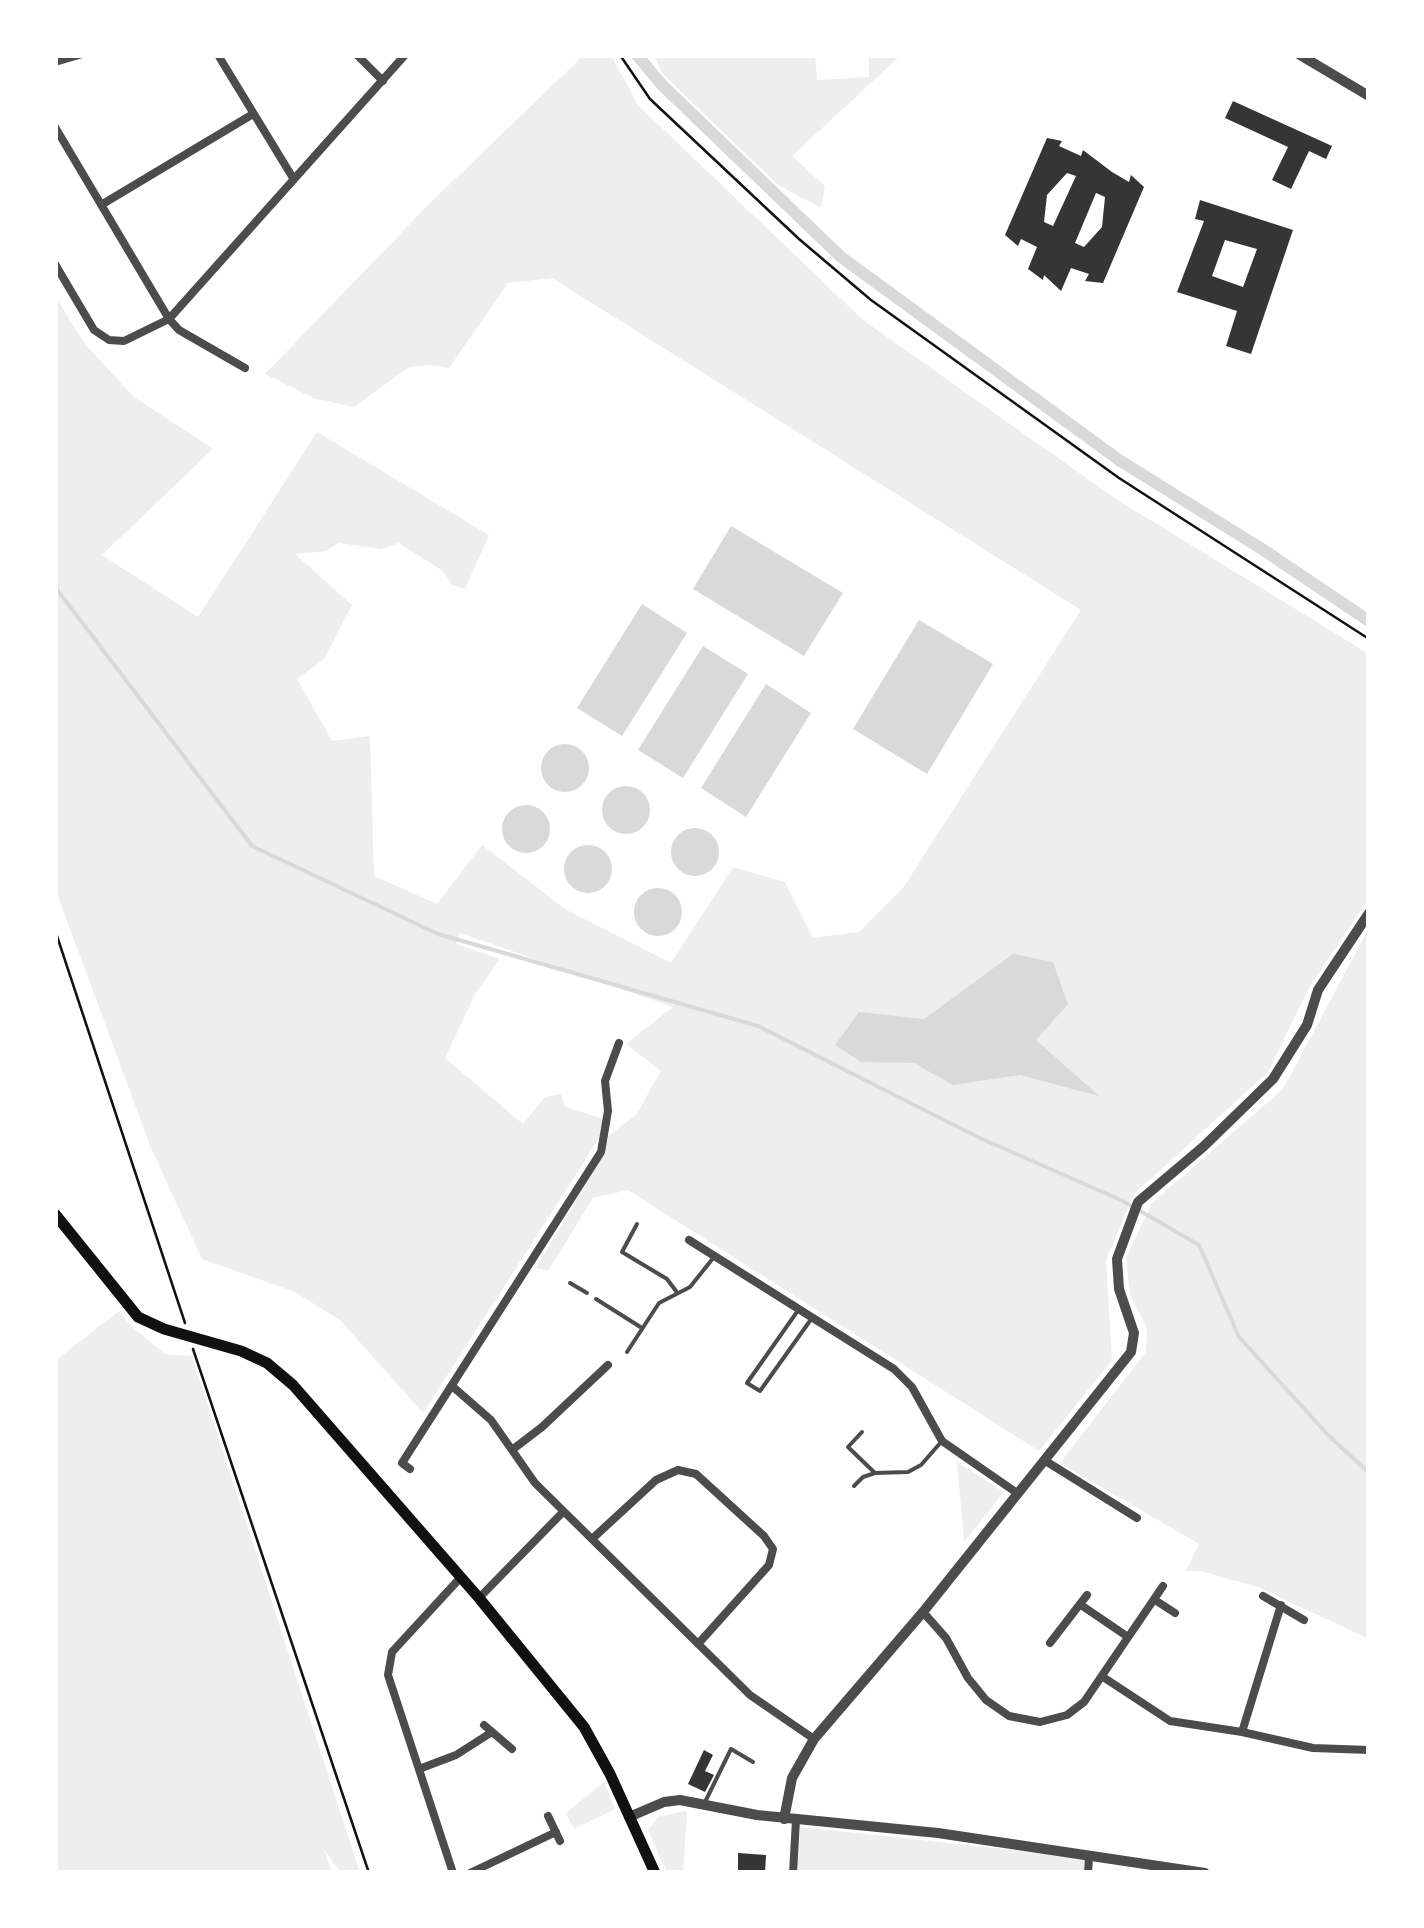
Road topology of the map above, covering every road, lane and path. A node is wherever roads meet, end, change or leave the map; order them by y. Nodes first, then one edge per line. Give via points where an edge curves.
1 (80, 55) edge
2 (218, 55) edge
3 (356, 55) edge
4 (405, 55) edge
5 (620, 55) edge
6 (1300, 55) edge
7 (55, 62) edge
8 (383, 80) junction
9 (1369, 96) edge
10 (253, 114) junction
11 (55, 127) edge
12 (293, 178) junction
13 (101, 205) junction
14 (55, 264) edge
15 (169, 320) junction
16 (246, 368) dead end
17 (1369, 639) edge
18 (1369, 912) edge
19 (55, 930) edge
20 (618, 1044) dead end
21 (55, 1214) edge
22 (637, 1224) dead end
23 (689, 1240) dead end
24 (714, 1257) junction
25 (570, 1282) dead end
26 (676, 1291) junction
27 (587, 1293) dead end
28 (596, 1299) dead end
29 (799, 1309) junction
30 (812, 1318) junction
31 (642, 1328) junction
32 (188, 1332) dead end
33 (193, 1349) dead end
34 (628, 1352) dead end
35 (608, 1365) dead end
36 (452, 1386) junction
37 (558, 1391) dead end
38 (569, 1401) junction
39 (862, 1432) dead end
40 (942, 1441) junction
41 (512, 1450) junction
42 (1044, 1460) junction
43 (410, 1469) dead end
44 (875, 1473) junction
45 (854, 1486) dead end
46 (1017, 1493) junction
47 (563, 1512) junction
48 (1138, 1518) dead end
49 (592, 1539) junction
50 (461, 1577) junction
51 (1163, 1586) dead end
52 (1087, 1595) dead end
53 (1263, 1596) dead end
54 (479, 1598) junction
55 (1155, 1600) junction
56 (1281, 1604) junction
57 (1080, 1605) junction
58 (922, 1612) junction
59 (1174, 1613) dead end
60 (1304, 1620) dead end
61 (1128, 1637) junction
62 (1050, 1643) dead end
63 (698, 1644) junction
64 (1103, 1677) junction
65 (484, 1724) dead end
66 (492, 1732) junction
67 (1242, 1732) junction
68 (814, 1739) junction
69 (512, 1748) dead end
70 (1369, 1750) edge
71 (753, 1762) dead end
72 (419, 1768) junction
73 (704, 1804) junction
74 (548, 1816) dead end
75 (629, 1817) junction
76 (790, 1819) junction
77 (1089, 1858) junction
78 (369, 1873) edge
79 (453, 1873) edge
80 (470, 1873) edge
81 (655, 1873) edge
82 (793, 1873) edge
83 (1088, 1873) edge
84 (1206, 1873) edge

1 - 7 street
2 - 10 street
3 - 8 street
4 - 8 street
5 - 17 path via 650,98 871,300 1118,478
6 - 9 street
8 - 12 street
10 - 12 street
10 - 13 street
11 - 13 street
12 - 15 street
13 - 15 street
14 - 15 street via 94,330 109,340 124,341
15 - 16 street
18 - 42 street via 1318,990 1307,1025 1273,1079 1138,1202 1118,1260 1119,1289 1134,1333 1131,1352
19 - 32 path
20 - 36 street via 605,1081 602,1152
21 - 50 main road via 138,1317 267,1363 294,1386
22 - 26 lane via 622,1252
23 - 24 street
24 - 26 lane via 690,1286
24 - 29 street
25 - 27 lane
26 - 31 lane via 658,1303
28 - 31 lane
29 - 30 street
29 - 30 lane via 748,1383 760,1391
30 - 40 street via 910,1384
31 - 34 lane
33 - 78 path
35 - 38 street
36 - 41 street via 491,1420
36 - 43 street via 402,1463
37 - 38 street
38 - 41 street
39 - 44 lane via 848,1448
40 - 44 lane via 908,1472
40 - 46 street
41 - 47 street
42 - 46 street
42 - 48 street
44 - 45 lane
46 - 58 street
47 - 49 street
47 - 54 street
49 - 63 street
49 - 63 street via 656,1480 678,1470 696,1474 764,1536 772,1549 769,1565
50 - 54 main road
50 - 72 street via 392,1652 388,1675
51 - 55 street
52 - 57 street
53 - 56 street
54 - 75 main road via 584,1728
55 - 59 street
55 - 61 street
56 - 60 street
56 - 67 street
57 - 61 street
57 - 62 street
58 - 64 street via 986,1700 1009,1716 1040,1722 1067,1715
58 - 68 street
61 - 64 street
63 - 68 street via 750,1695
64 - 67 street via 1170,1721
65 - 66 street
66 - 69 street
66 - 72 street
67 - 70 street via 1313,1748
68 - 76 street via 792,1778
71 - 73 lane via 731,1750
72 - 79 street
73 - 75 street via 673,1800
73 - 76 street
74 - 80 street via 558,1836
75 - 81 main road
76 - 77 street via 938,1833
76 - 82 street
77 - 83 street
77 - 84 street

